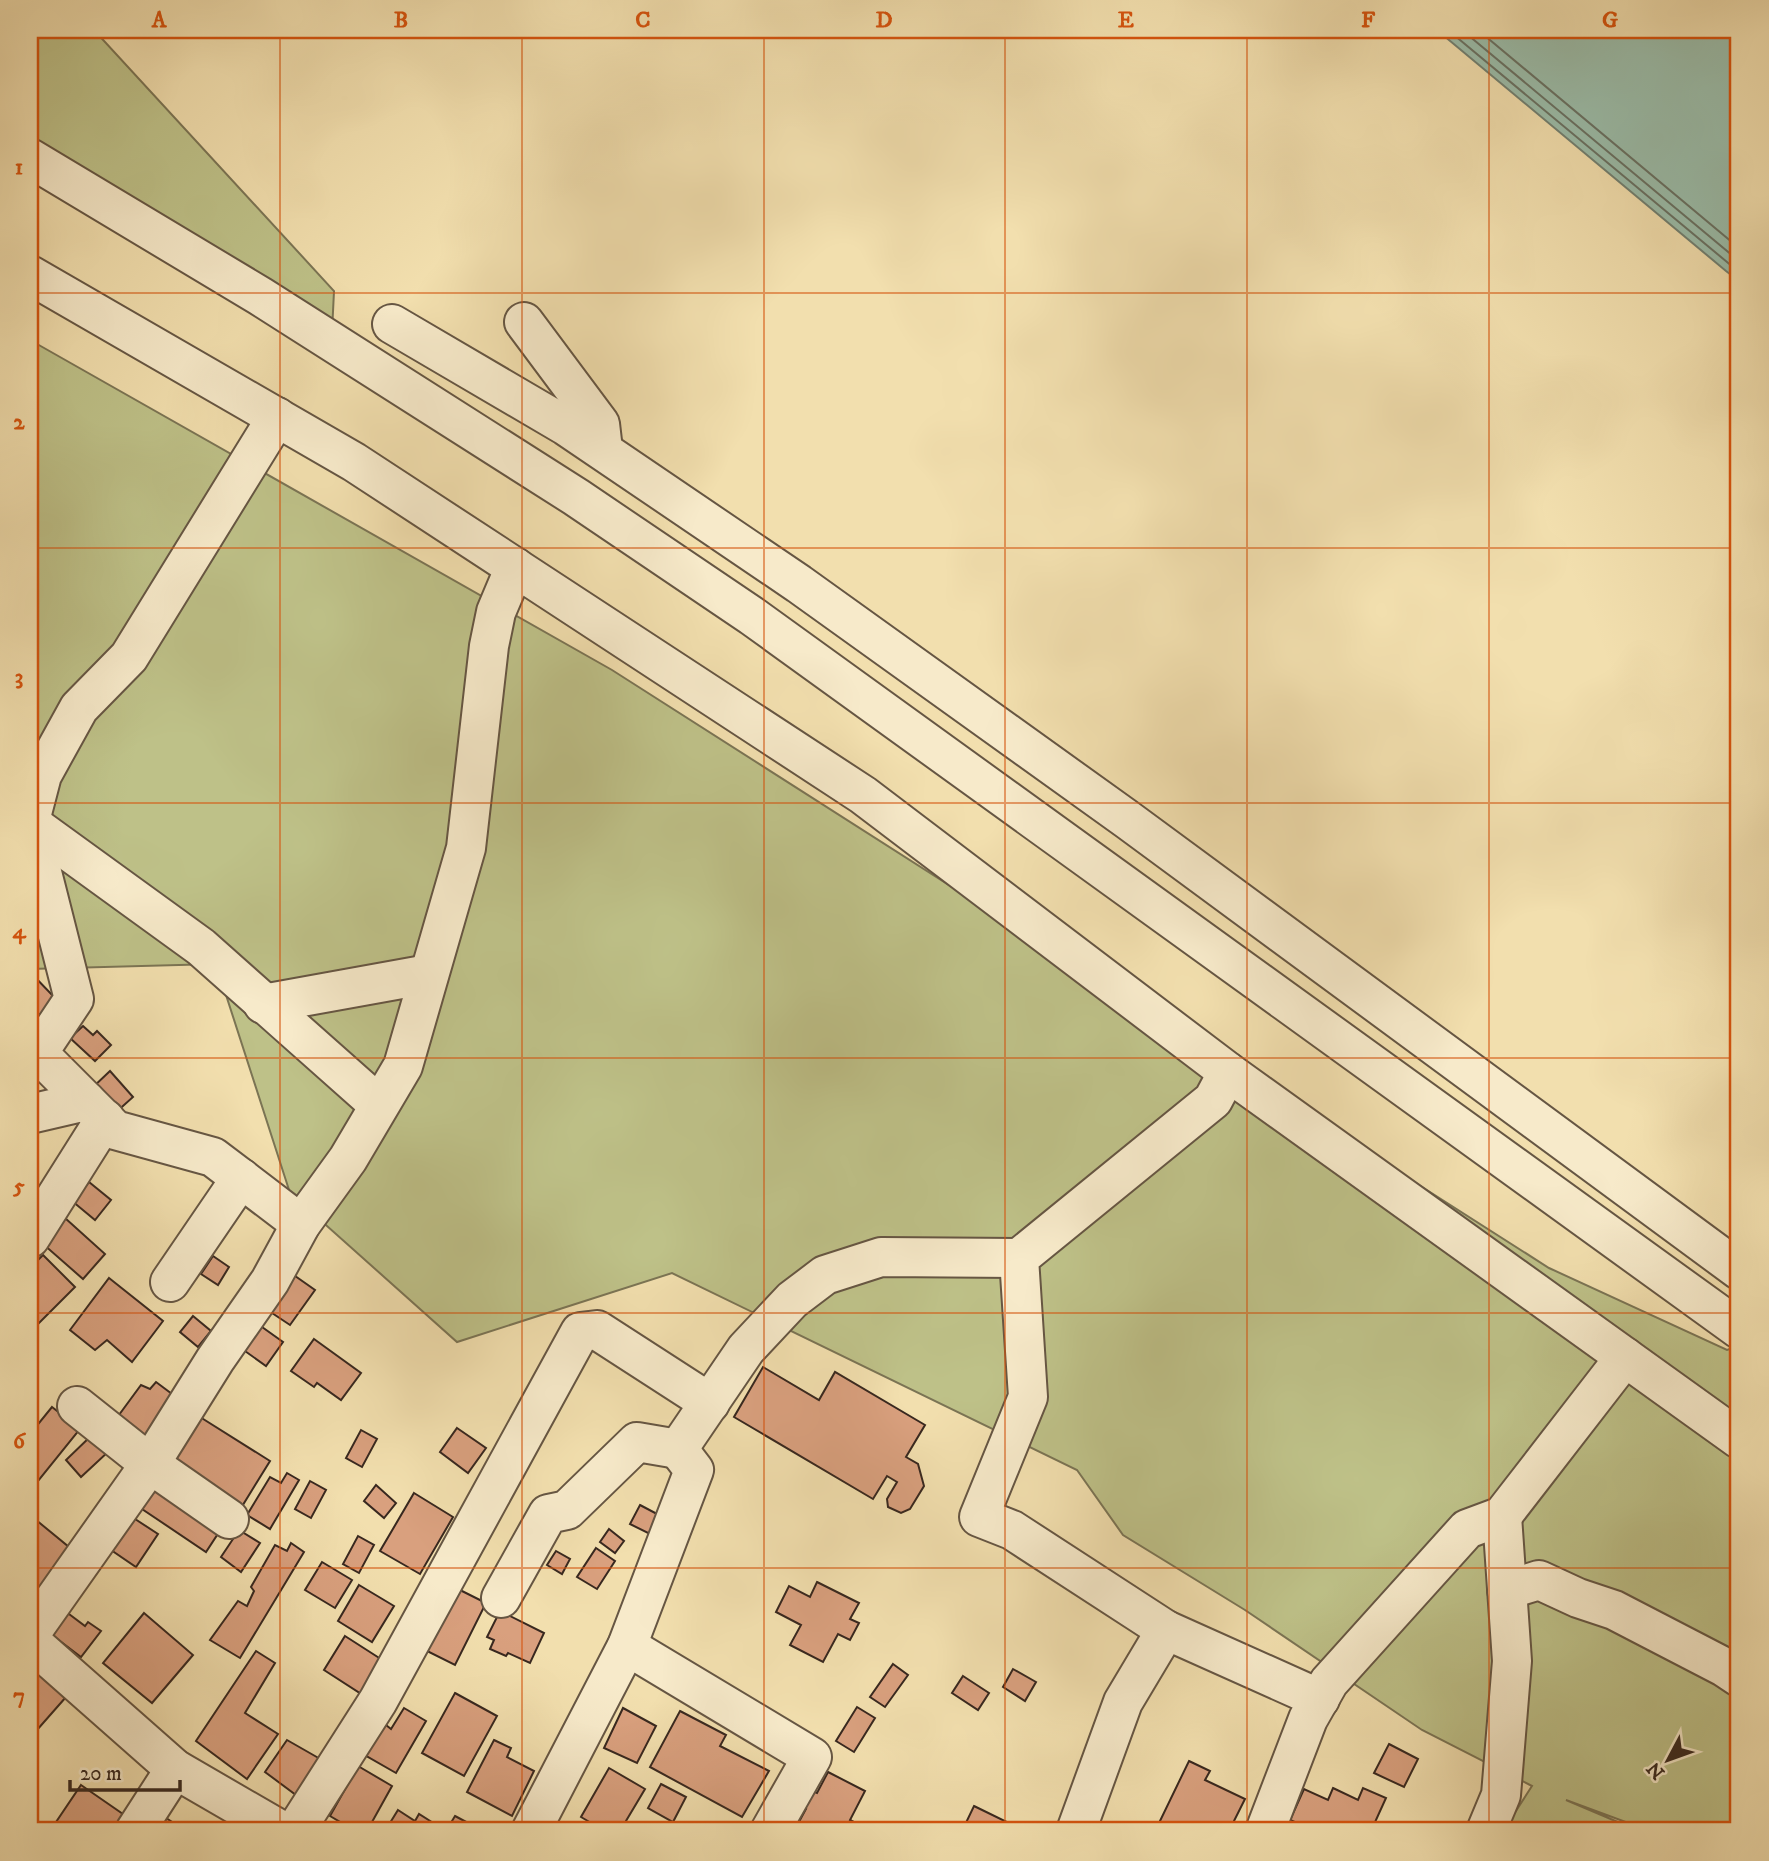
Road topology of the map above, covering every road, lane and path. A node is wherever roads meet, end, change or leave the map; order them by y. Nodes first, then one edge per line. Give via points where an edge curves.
1 (30, 158) edge
2 (30, 275) edge
3 (524, 322) dead end
4 (392, 324) dead end
5 (277, 417) junction
6 (603, 450) junction
7 (515, 566) junction
8 (30, 823) edge
9 (429, 974) junction
10 (263, 1004) junction
11 (1228, 1072) junction
12 (379, 1105) junction
13 (95, 1110) junction
14 (30, 1114) edge
15 (241, 1178) junction
16 (301, 1224) junction
17 (30, 1238) edge
18 (1020, 1258) junction
19 (1739, 1270) edge
20 (170, 1282) dead end
21 (1739, 1329) edge
22 (1625, 1356) junction
23 (709, 1403) junction
24 (77, 1406) dead end
25 (1739, 1439) edge
26 (678, 1449) junction
27 (150, 1464) junction
28 (1502, 1516) junction
29 (229, 1519) dead end
30 (1507, 1590) junction
31 (501, 1598) dead end
32 (1166, 1630) junction
33 (30, 1634) edge
34 (30, 1641) edge
35 (627, 1646) junction
36 (1739, 1677) edge
37 (1320, 1699) junction
38 (175, 1769) junction
39 (135, 1831) edge
40 (282, 1831) edge
41 (295, 1831) edge
42 (531, 1831) edge
43 (770, 1831) edge
44 (1076, 1831) edge
45 (1265, 1831) edge
46 (1486, 1831) edge

1 - 21 street via 260,296 576,497 752,616
2 - 5 street
3 - 6 street via 600,424
4 - 6 street
5 - 7 street
5 - 8 street via 129,657 79,708 42,775
6 - 19 street via 1071,779
7 - 9 street via 496,612 489,646 467,848
7 - 11 street via 863,795
8 - 10 street via 201,947
8 - 13 street via 74,999 38,1053
9 - 10 street
9 - 12 street via 403,1066
10 - 12 street
11 - 18 street via 1213,1100
11 - 22 street
12 - 16 street via 348,1159
13 - 14 street
13 - 15 street via 115,1130 213,1157
13 - 17 street
15 - 16 street
15 - 20 street
16 - 27 street via 270,1281
18 - 23 street via 881,1257 825,1275 792,1300 746,1349
18 - 32 street via 1028,1397 979,1517 1012,1530
22 - 25 street
22 - 28 street
23 - 26 street
23 - 41 street via 597,1330 580,1332 378,1701
24 - 27 street
26 - 31 street via 637,1442 567,1510 548,1514
26 - 35 street via 694,1470
27 - 29 street
27 - 33 street
28 - 30 street
28 - 37 street via 1467,1529 1329,1682
30 - 36 street via 1539,1580 1614,1610
30 - 46 street via 1512,1661 1501,1796
32 - 37 street
32 - 44 street via 1123,1702
34 - 38 street
35 - 42 street
35 - 43 street via 811,1757
37 - 45 street
38 - 39 street
38 - 40 street

